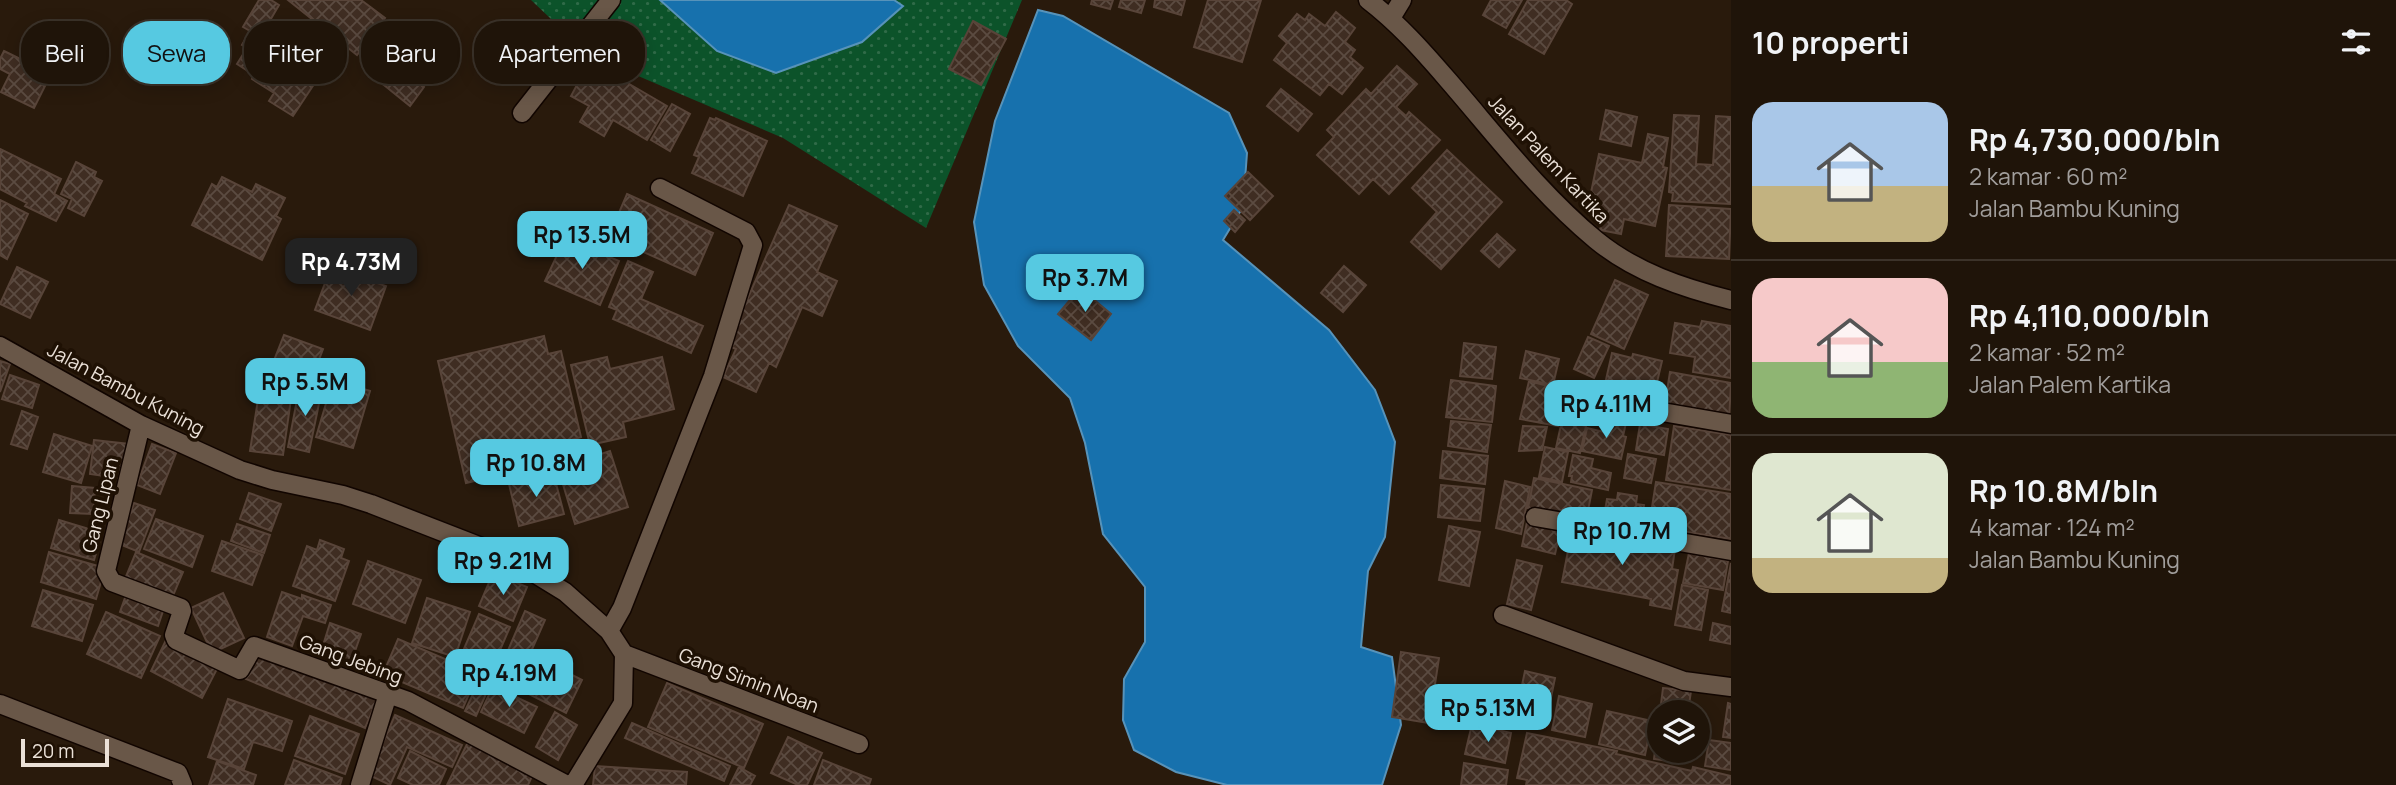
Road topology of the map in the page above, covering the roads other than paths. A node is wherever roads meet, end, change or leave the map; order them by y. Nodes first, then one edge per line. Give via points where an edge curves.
1 (1368, 0) edge
2 (1402, 0) edge
3 (601, 4) edge
4 (1391, 18) junction
5 (523, 113) dead end
6 (660, 188) dead end
7 (1731, 300) edge
8 (0, 346) edge
9 (1587, 398) dead end
10 (1731, 424) edge
11 (141, 425) junction
12 (1535, 517) dead end
13 (1731, 551) edge
14 (1503, 615) dead end
15 (609, 631) junction
16 (624, 654) junction
17 (241, 668) joint
18 (1731, 687) edge
19 (388, 694) junction
20 (0, 704) edge
21 (859, 744) dead end
22 (183, 785) edge
23 (360, 785) edge
24 (567, 785) edge
25 (573, 785) edge

1 - 4 street, Jalan Palem Kartika
2 - 4 street
3 - 5 street
4 - 7 street, Jalan Palem Kartika via 1543,188 1596,240 1637,267 1677,285
6 - 15 street via 746,232 752,246 713,376
8 - 11 street, Jalan Bambu Kuning
9 - 10 street
11 - 15 street, Jalan Bambu Kuning via 240,470 344,495 489,551 565,592
11 - 17 street, Gang Lipan via 107,577 181,608 176,640
12 - 13 street
14 - 18 street via 1684,681
15 - 16 street, Jalan Bambu Kuning
16 - 21 street, Gang Simin Noan
16 - 25 street via 623,703
17 - 19 street, Gang Jebing via 254,646
19 - 23 street
19 - 24 street, Gang Jebing
20 - 22 street via 178,772

